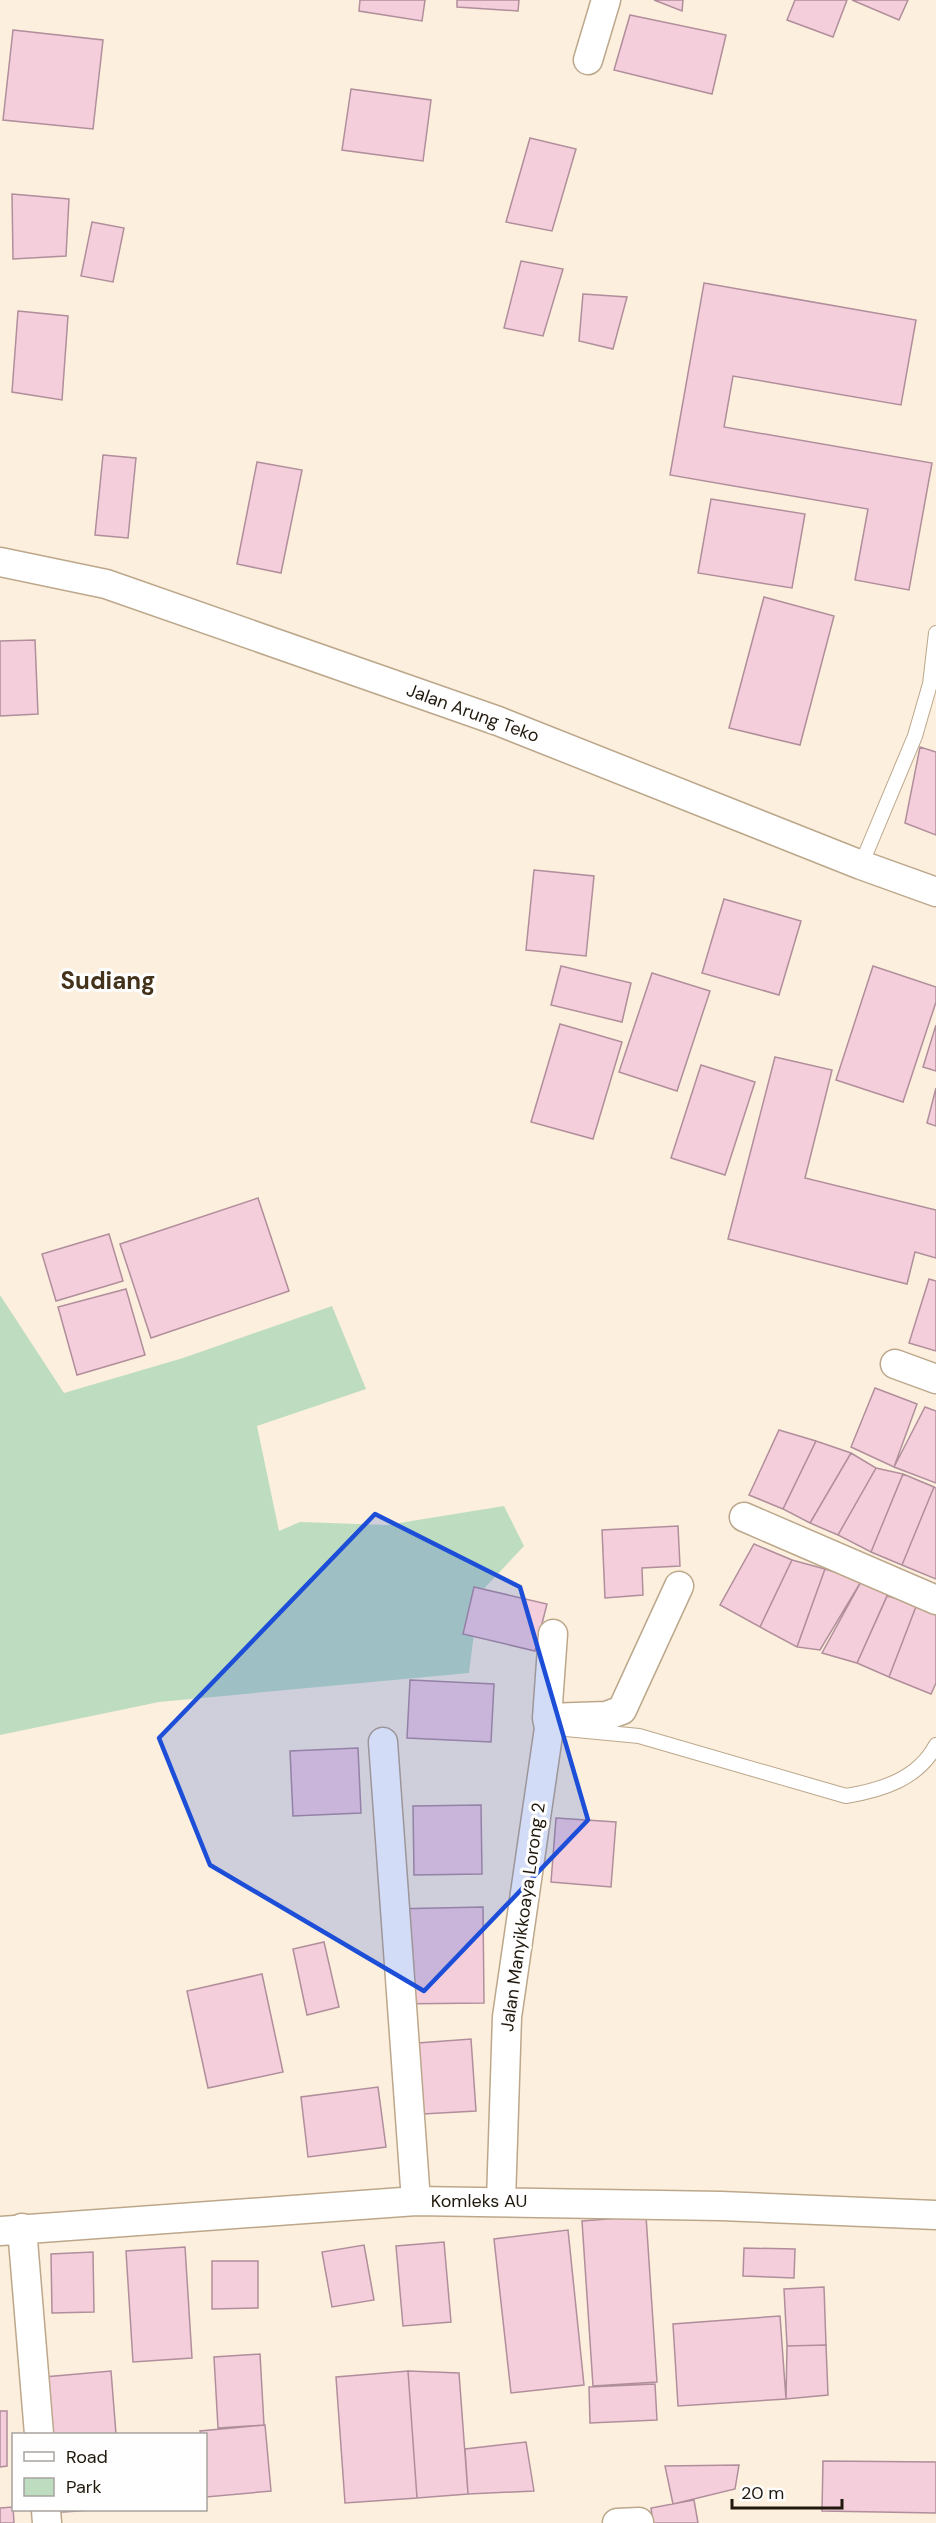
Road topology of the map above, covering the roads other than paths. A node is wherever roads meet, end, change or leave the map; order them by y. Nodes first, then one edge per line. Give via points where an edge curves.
1 (606, 0) edge
2 (588, 60) dead end
3 (0, 562) edge
4 (936, 633) edge
5 (861, 865) junction
6 (936, 892) edge
7 (895, 1364) dead end
8 (936, 1379) edge
9 (744, 1516) dead end
10 (679, 1586) dead end
11 (936, 1600) edge
12 (553, 1634) dead end
13 (548, 1723) junction
14 (383, 1742) dead end
15 (936, 1745) edge
16 (416, 2201) junction
17 (501, 2201) junction
18 (936, 2216) edge
19 (11, 2229) edge
20 (39, 2433) edge
21 (639, 2522) edge
22 (617, 2523) edge

1 - 2 street
3 - 5 street, Jalan Arung Teko via 106,584 498,721
4 - 5 lane via 930,684 915,736
5 - 6 street, Jalan Arung Teko
7 - 8 street
9 - 11 street
10 - 13 street via 622,1710 606,1716
12 - 13 street, Jalan Manyikkoaya Lorong 2
13 - 15 lane via 639,1736 846,1796 872,1792 908,1776 928,1760
13 - 17 street, Jalan Manyikkoaya Lorong 2 via 507,2017
14 - 16 street
16 - 17 street, Komleks AU
16 - 19 street, Komleks AU
17 - 18 street, Komleks AU
19 - 20 street, Komleks AU
21 - 22 street

